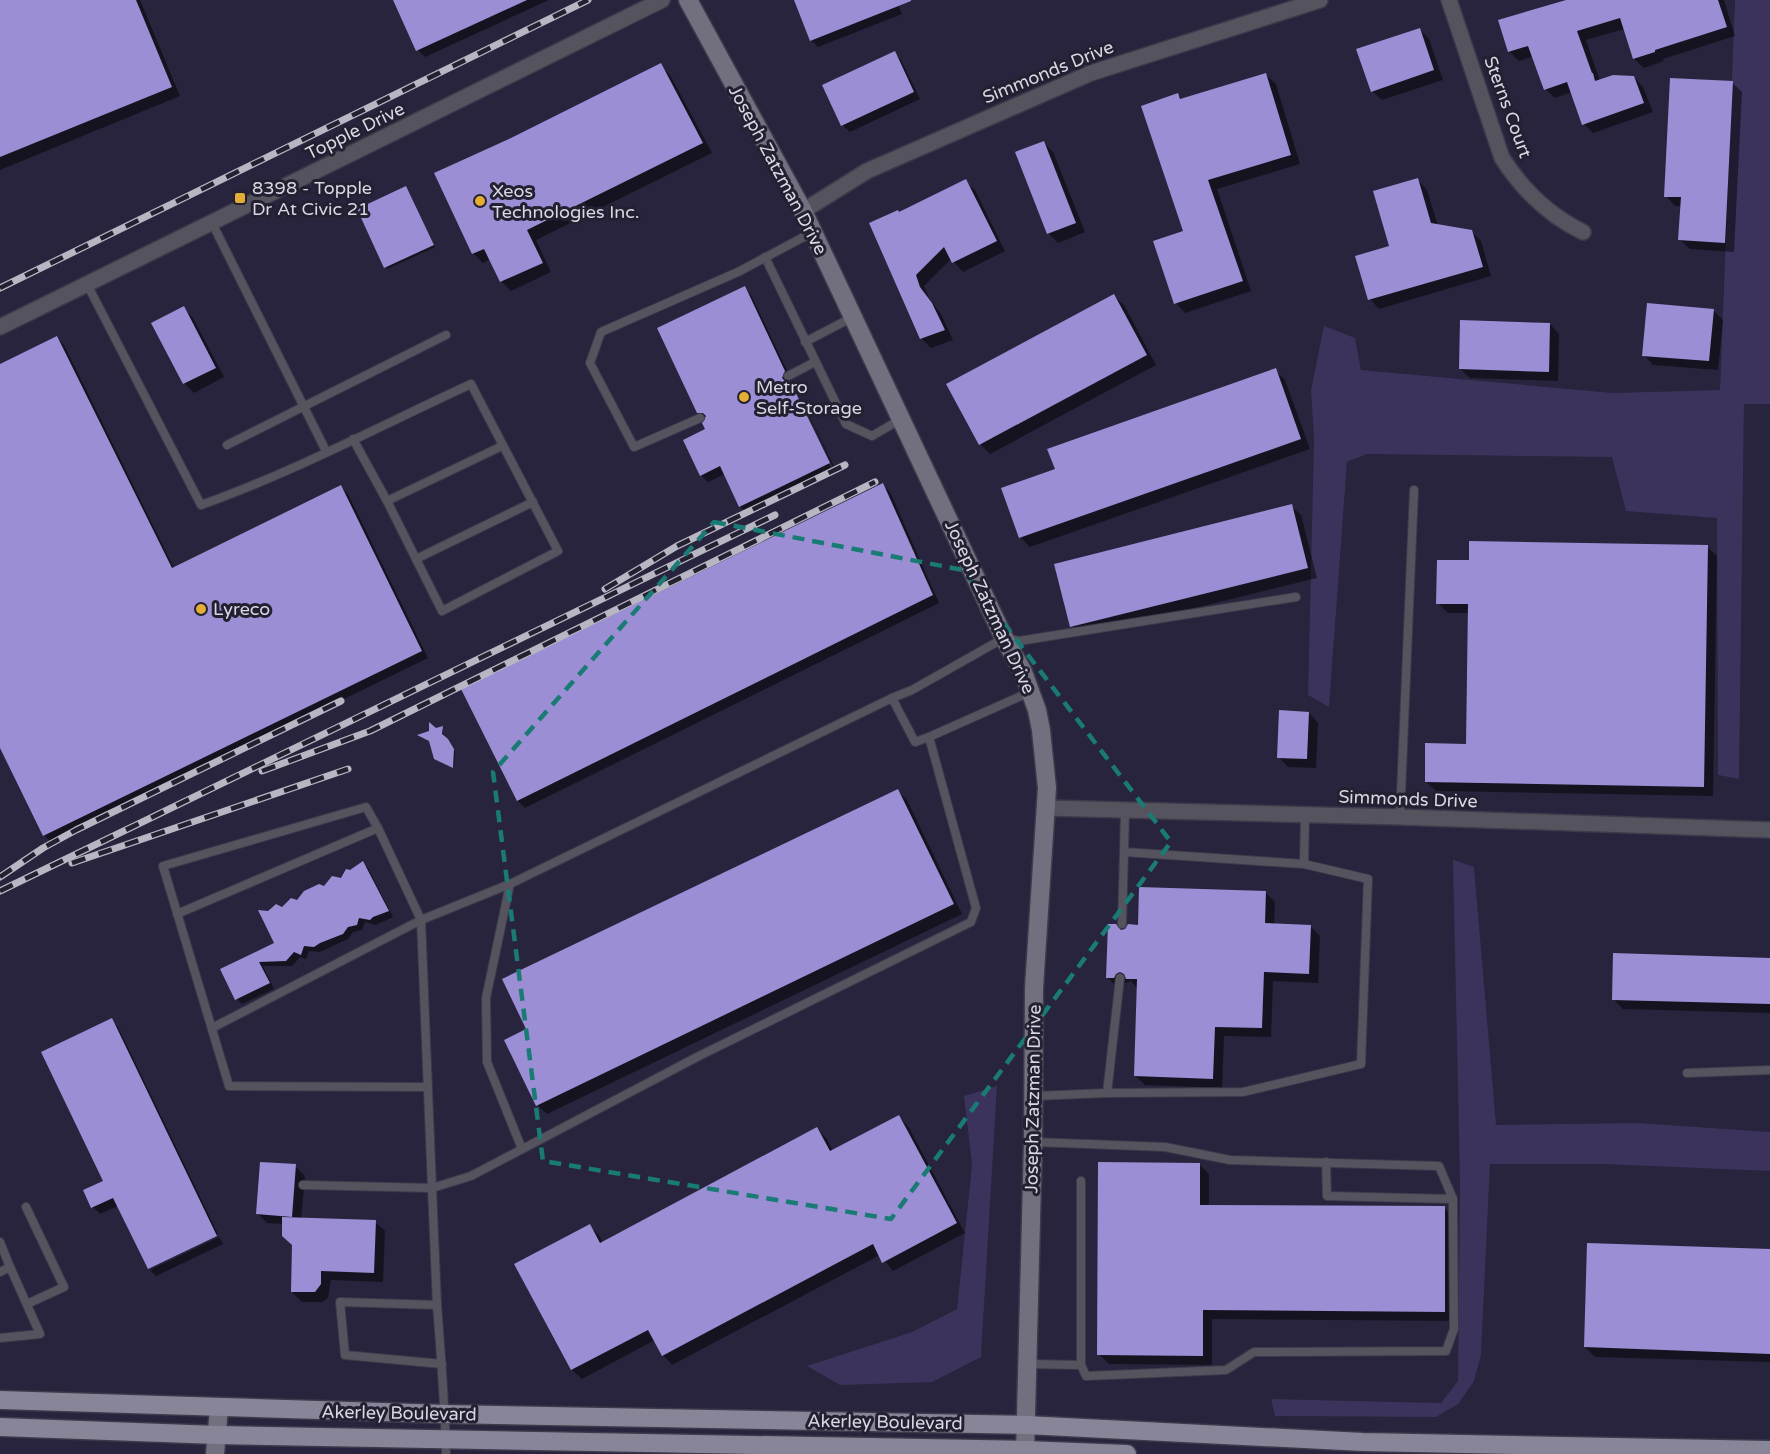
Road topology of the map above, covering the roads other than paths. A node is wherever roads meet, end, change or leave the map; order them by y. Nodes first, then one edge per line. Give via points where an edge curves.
1 (662, 0) edge
2 (688, 0) edge
3 (1320, 0) edge
4 (1449, 0) edge
5 (803, 211) junction
6 (212, 223) junction
7 (813, 232) junction
8 (1583, 232) dead end
9 (765, 257) junction
10 (87, 284) junction
11 (853, 317) junction
12 (0, 327) edge
13 (446, 335) dead end
14 (805, 342) junction
15 (815, 362) junction
16 (788, 376) dead end
17 (303, 406) junction
18 (700, 418) dead end
19 (901, 419) junction
20 (353, 439) junction
21 (227, 445) dead end
22 (502, 446) junction
23 (326, 451) junction
24 (1414, 490) dead end
25 (387, 501) junction
26 (533, 502) junction
27 (416, 559) junction
28 (1296, 597) dead end
29 (1005, 638) junction
30 (1031, 692) junction
31 (892, 698) junction
32 (929, 737) junction
33 (1046, 808) junction
34 (1125, 811) junction
35 (1305, 816) junction
36 (1400, 817) junction
37 (378, 828) junction
38 (1770, 830) edge
39 (1124, 852) junction
40 (1304, 864) junction
41 (510, 884) junction
42 (177, 914) junction
43 (421, 920) junction
44 (1122, 924) dead end
45 (1120, 978) dead end
46 (212, 1028) junction
47 (1770, 1070) edge
48 (1687, 1073) dead end
49 (428, 1087) junction
50 (1107, 1093) junction
51 (1033, 1096) junction
52 (1033, 1142) junction
53 (522, 1149) junction
54 (1326, 1162) junction
55 (1081, 1182) dead end
56 (303, 1185) dead end
57 (432, 1188) junction
58 (1453, 1199) junction
59 (26, 1207) dead end
60 (0, 1242) edge
61 (10, 1267) junction
62 (0, 1272) edge
63 (27, 1304) junction
64 (436, 1305) junction
65 (0, 1338) edge
66 (442, 1364) junction
67 (1027, 1364) junction
68 (1080, 1365) junction
69 (0, 1400) edge
70 (219, 1408) junction
71 (446, 1414) junction
72 (1026, 1425) junction
73 (0, 1426) edge
74 (217, 1435) junction
75 (446, 1446) edge
76 (1363, 1448) edge
77 (1385, 1448) edge
78 (671, 1449) edge
79 (1770, 1450) edge
80 (1025, 1452) edge
81 (215, 1454) edge
82 (1127, 1454) edge

1 - 6 street, Topple Drive
2 - 5 street, Joseph Zatzman Drive
3 - 5 street, Simmonds Drive via 1091,73 867,171
4 - 8 street, Sterns Court via 1502,158 1537,200
5 - 7 street, Joseph Zatzman Drive
6 - 10 street, Topple Drive
6 - 17 lane
7 - 9 lane
7 - 11 street, Joseph Zatzman Drive
9 - 14 lane
9 - 18 lane via 601,332 590,363 634,447
10 - 12 street, Topple Drive
10 - 23 lane via 201,505 256,485
11 - 14 lane
11 - 19 street, Joseph Zatzman Drive
13 - 17 lane
14 - 15 lane
15 - 16 lane
15 - 19 lane via 846,424 872,436
17 - 21 lane
17 - 23 lane
19 - 29 street, Joseph Zatzman Drive
20 - 22 lane via 471,384
20 - 23 lane
20 - 25 lane
22 - 25 lane
22 - 26 lane
24 - 36 lane
25 - 27 lane
26 - 27 lane
26 - 27 lane via 558,551 442,611
28 - 29 lane via 1019,641
29 - 30 street, Joseph Zatzman Drive
29 - 31 lane
30 - 32 lane
30 - 33 street, Joseph Zatzman Drive via 1041,730
31 - 32 lane via 915,742
31 - 41 lane
32 - 53 lane via 976,908 971,922 699,1056
33 - 34 street, Simmonds Drive
33 - 51 street, Joseph Zatzman Drive via 1034,988
34 - 35 street, Simmonds Drive
34 - 39 lane
35 - 36 street, Simmonds Drive
35 - 40 lane
36 - 38 street, Simmonds Drive
37 - 42 lane
37 - 42 lane via 366,807 163,866
37 - 43 lane
39 - 40 lane
39 - 44 lane
40 - 50 lane via 1368,879 1361,1064 1243,1092
41 - 43 lane
41 - 53 lane via 486,998 487,1062
42 - 46 lane
43 - 46 lane
43 - 49 lane
45 - 50 lane
46 - 49 lane via 229,1086
47 - 48 lane
49 - 57 lane
50 - 51 lane
51 - 52 street, Joseph Zatzman Drive
52 - 54 lane via 1165,1147 1230,1160
52 - 67 street, Joseph Zatzman Drive
53 - 57 lane via 471,1176
54 - 58 lane via 1439,1166
54 - 58 lane via 1327,1196
55 - 68 lane
56 - 57 lane
57 - 64 lane
58 - 68 lane via 1454,1329 1446,1351 1254,1352 1226,1370 1086,1376
59 - 63 lane via 64,1287
60 - 61 lane
61 - 62 lane
61 - 63 lane
63 - 65 lane via 40,1334
64 - 66 lane
64 - 66 lane via 340,1302 345,1355
66 - 71 lane
67 - 68 lane
67 - 72 street, Joseph Zatzman Drive
69 - 70 main road, Akerley Boulevard
70 - 71 main road, Akerley Boulevard
70 - 74 street
71 - 72 main road, Akerley Boulevard
71 - 75 lane
72 - 76 main road, Akerley Boulevard
72 - 80 street, Joseph Zatzman Drive
73 - 74 main road, Akerley Boulevard
74 - 75 main road, Akerley Boulevard
74 - 81 street
75 - 78 main road, Akerley Boulevard
76 - 77 main road, Akerley Boulevard
77 - 79 main road, Akerley Boulevard
78 - 80 main road, Akerley Boulevard
80 - 82 main road, Akerley Boulevard

